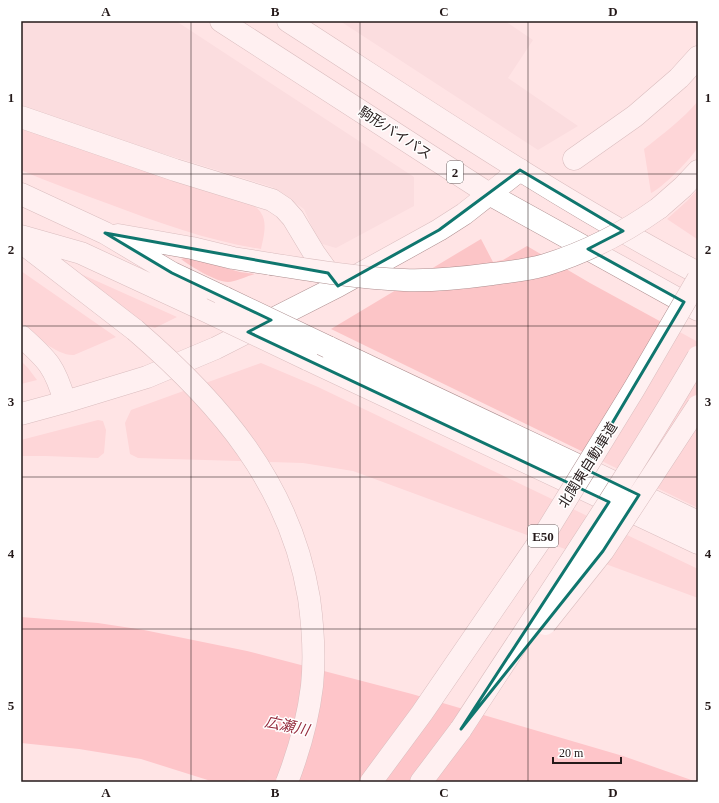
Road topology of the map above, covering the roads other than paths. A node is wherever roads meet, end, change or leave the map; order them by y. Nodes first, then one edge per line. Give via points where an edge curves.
1 (221, 21) edge
2 (288, 21) edge
3 (698, 57) edge
4 (21, 117) edge
5 (574, 159) dead end
6 (520, 170) junction
7 (698, 172) edge
8 (21, 194) edge
9 (489, 194) junction
10 (105, 233) junction
11 (21, 236) edge
12 (21, 242) edge
13 (698, 273) edge
14 (698, 279) edge
15 (338, 286) junction
16 (698, 310) edge
17 (21, 336) edge
18 (698, 357) edge
19 (65, 402) junction
20 (698, 406) edge
21 (21, 414) edge
22 (698, 522) edge
23 (698, 543) edge
24 (461, 729) junction
25 (287, 782) edge
26 (371, 782) edge
27 (421, 782) edge

1 - 9 main road, 駒形バイパス / 2
2 - 6 main road
3 - 5 main road via 679,78 635,116
4 - 15 main road via 272,200 293,218
6 - 9 main road
6 - 13 main road
7 - 10 main road, bridge via 659,208 607,241 578,254 513,272 404,280 321,272
8 - 10 main road
9 - 15 main road via 439,230
9 - 16 main road, 駒形バイパス / 2
10 - 22 main road, bridge via 172,273
11 - 23 main road, bridge via 81,253
12 - 25 main road, bridge via 160,351 233,429 278,499 305,575 313,634 312,685 300,746
14 - 26 main road, 北関東自動車道 / E50, bridge via 548,529 422,713
15 - 19 main road via 216,348 147,377
17 - 19 main road via 52,368 60,383
18 - 24 main road, E50, bridge via 591,530
19 - 21 main road
20 - 24 main road, bridge via 603,551
24 - 27 main road, E50

